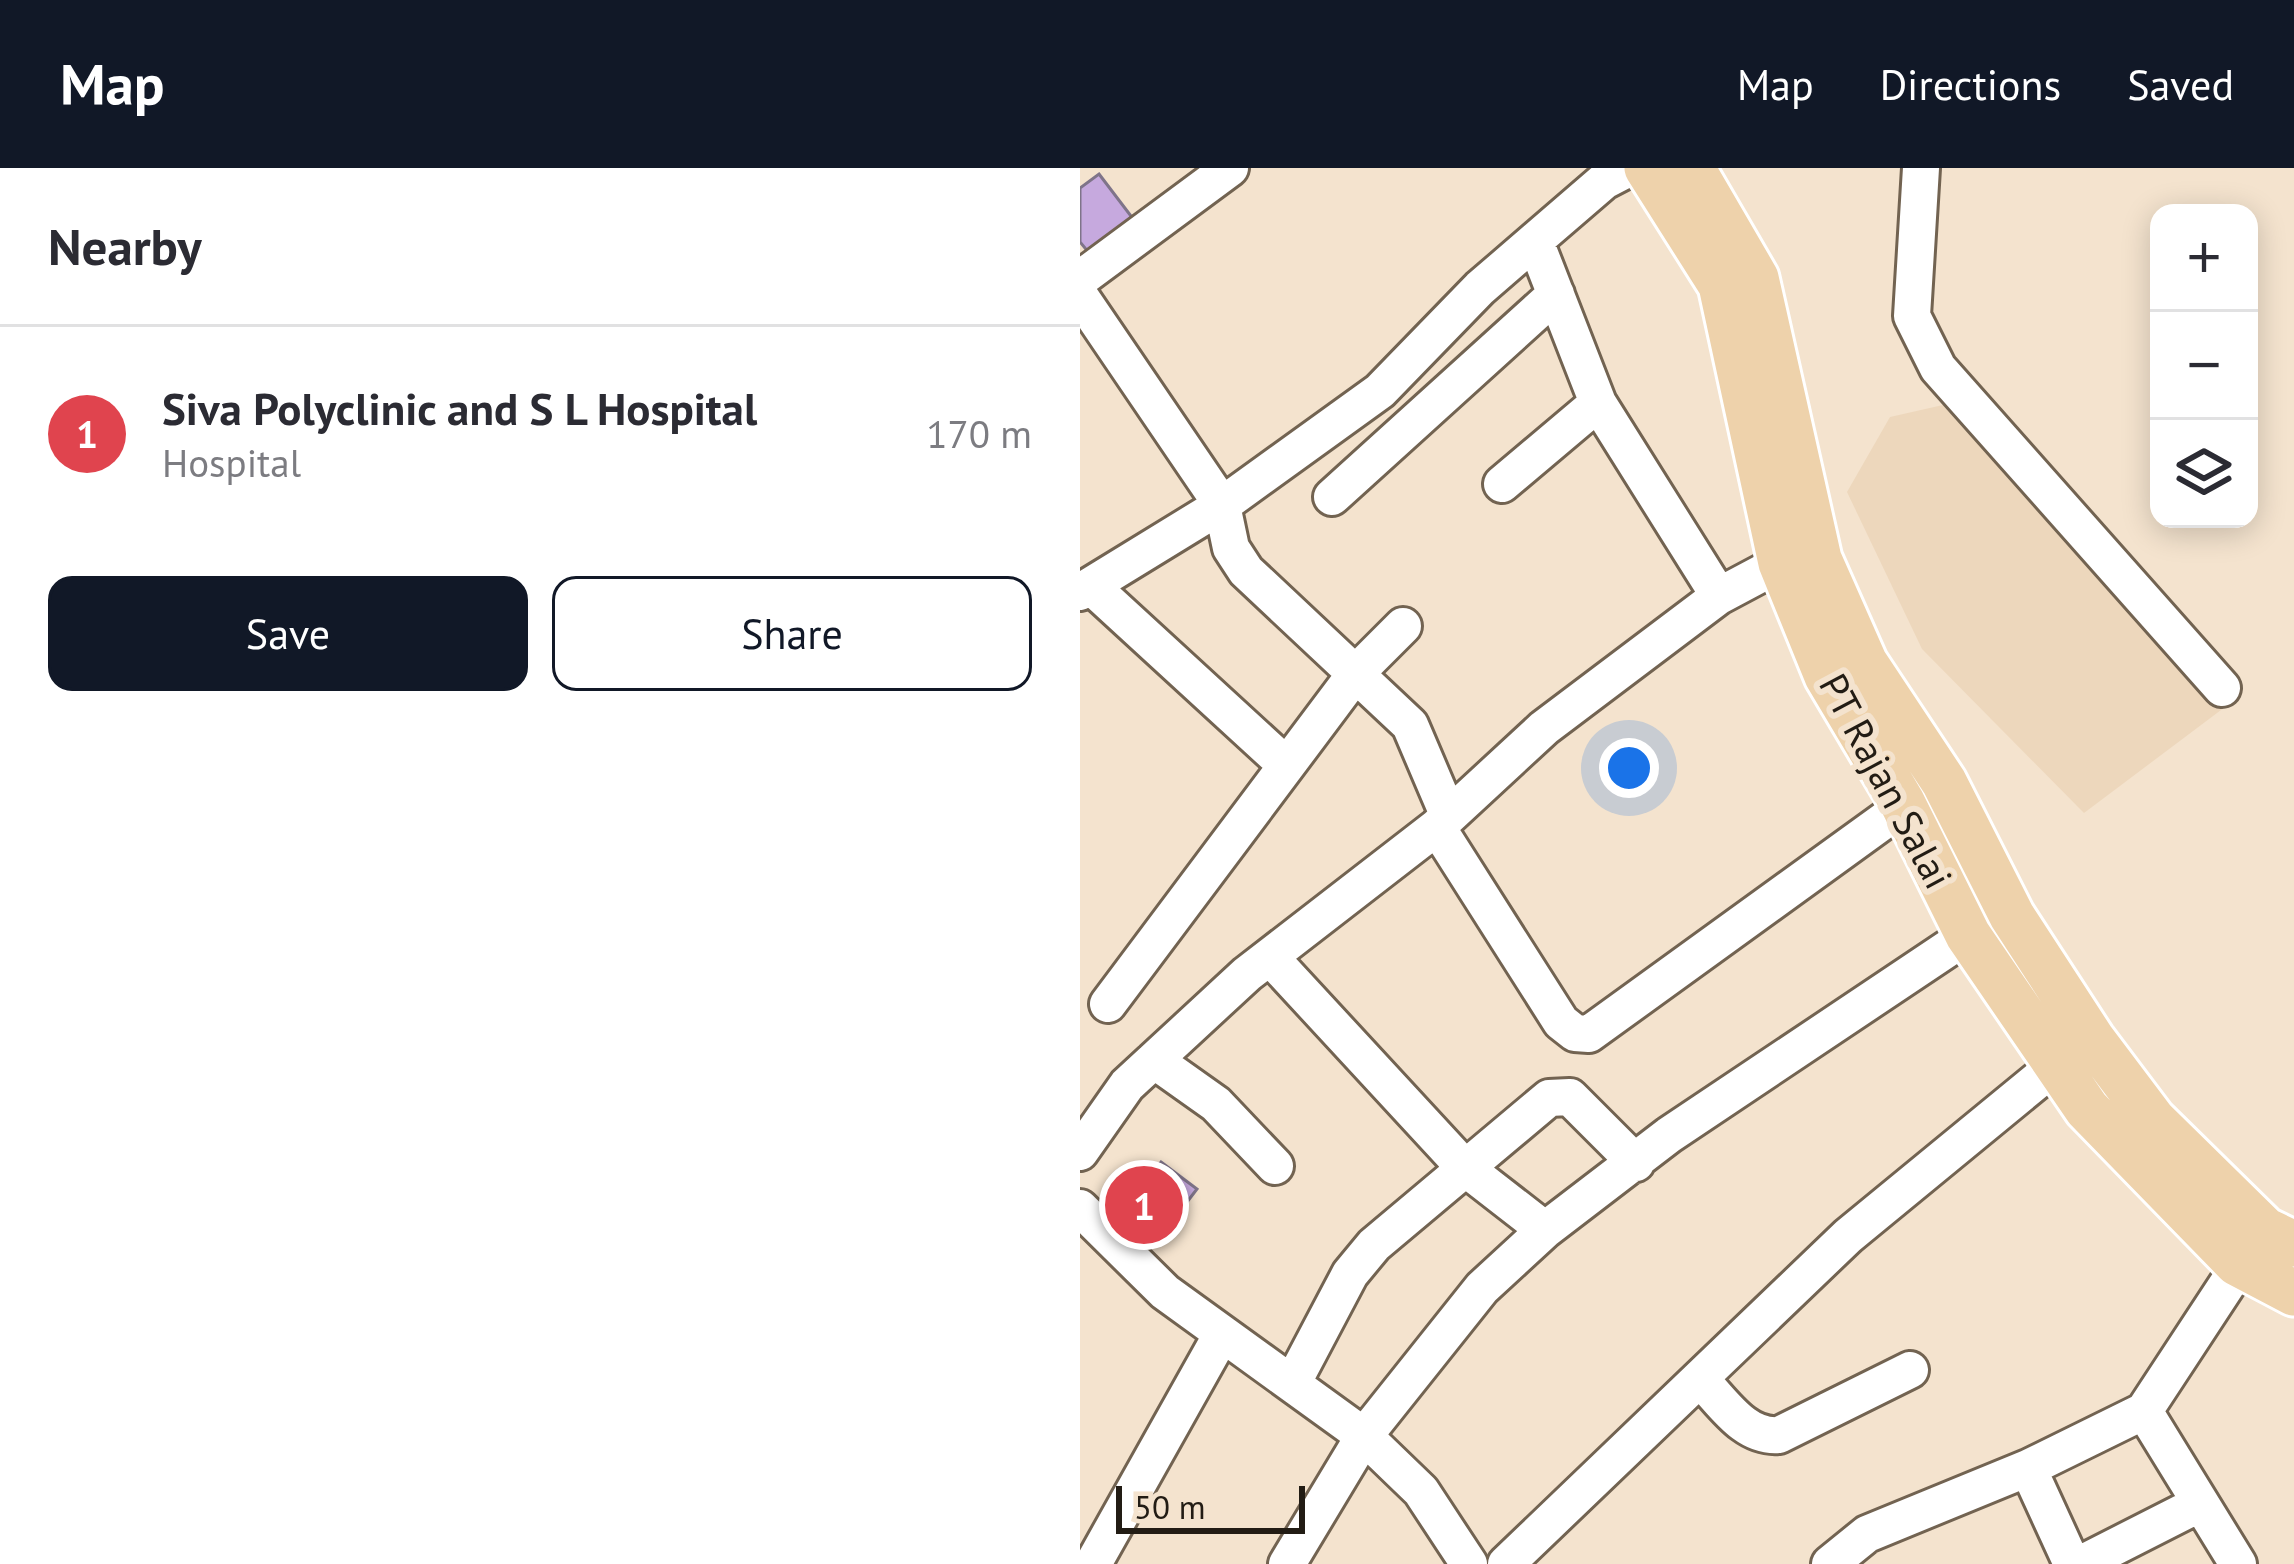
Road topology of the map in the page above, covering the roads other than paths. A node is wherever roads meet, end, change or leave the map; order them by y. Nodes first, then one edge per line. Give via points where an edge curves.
1 (1629, 168) edge
2 (1647, 168) edge
3 (1692, 168) edge
4 (1921, 168) edge
5 (1211, 174) edge
6 (1535, 241) junction
7 (1080, 279) edge
8 (1556, 294) junction
9 (1080, 296) edge
10 (1091, 334) edge
11 (1598, 403) junction
12 (1502, 484) dead end
13 (1332, 496) dead end
14 (1222, 505) junction
15 (1800, 561) junction
16 (1085, 589) edge
17 (1719, 596) junction
18 (1403, 626) dead end
19 (1356, 673) junction
20 (2222, 688) dead end
21 (1286, 765) junction
22 (1944, 782) junction
23 (1902, 802) junction
24 (1442, 819) junction
25 (2012, 916) junction
26 (1968, 935) junction
27 (1270, 957) junction
28 (1108, 1004) dead end
29 (2074, 1051) junction
30 (1154, 1060) junction
31 (1080, 1152) edge
32 (1636, 1162) junction
33 (1275, 1166) dead end
34 (1464, 1167) junction
35 (1080, 1208) edge
36 (1545, 1230) junction
37 (2265, 1246) edge
38 (2294, 1293) edge
39 (1222, 1334) junction
40 (1910, 1370) dead end
41 (1700, 1379) junction
42 (1292, 1384) junction
43 (2144, 1411) junction
44 (1364, 1436) junction
45 (2028, 1468) junction
46 (2199, 1504) junction
47 (1093, 1564) edge
48 (1287, 1564) edge
49 (1469, 1564) edge
50 (1506, 1564) edge
51 (1830, 1564) edge
52 (2076, 1564) edge
53 (2238, 1564) edge

1 - 6 street
2 - 15 main road, PT Rajan Salai via 1721,285
3 - 15 main road, PT Rajan Salai via 1756,278
4 - 20 street via 1912,316 1920,339
5 - 7 street
6 - 8 street
6 - 14 street via 1380,391
8 - 11 street
8 - 13 street
9 - 10 street
10 - 14 street
11 - 12 street
11 - 17 street
14 - 16 street
14 - 19 street via 1246,571
15 - 17 street
15 - 22 main road, PT Rajan Salai
15 - 23 main road, PT Rajan Salai via 1827,676
16 - 21 street
17 - 24 street via 1544,728
18 - 19 street
19 - 21 street
19 - 24 street via 1410,725
21 - 28 street
22 - 23 street
22 - 25 main road, PT Rajan Salai
23 - 24 street via 1589,1034 1561,1022
23 - 26 main road, PT Rajan Salai
24 - 27 street
25 - 26 street
25 - 29 main road, PT Rajan Salai
26 - 29 main road, PT Rajan Salai
26 - 32 street
27 - 30 street
27 - 34 street
29 - 37 main road, PT Rajan Salai via 2087,1109
29 - 41 street via 1848,1236
30 - 31 street
30 - 33 street via 1216,1104
32 - 34 street via 1563,1094
32 - 36 street
34 - 36 street
34 - 42 street via 1404,1215 1350,1274
35 - 39 street via 1165,1292
36 - 44 street via 1482,1288
37 - 38 main road, PT Rajan Salai
37 - 43 street
39 - 42 street
39 - 47 street
40 - 41 street via 1765,1436
41 - 50 street
42 - 44 street
43 - 45 street
43 - 46 street
44 - 48 street
44 - 49 street via 1421,1491
45 - 51 street via 1868,1534
45 - 52 street
46 - 52 street
46 - 53 street

